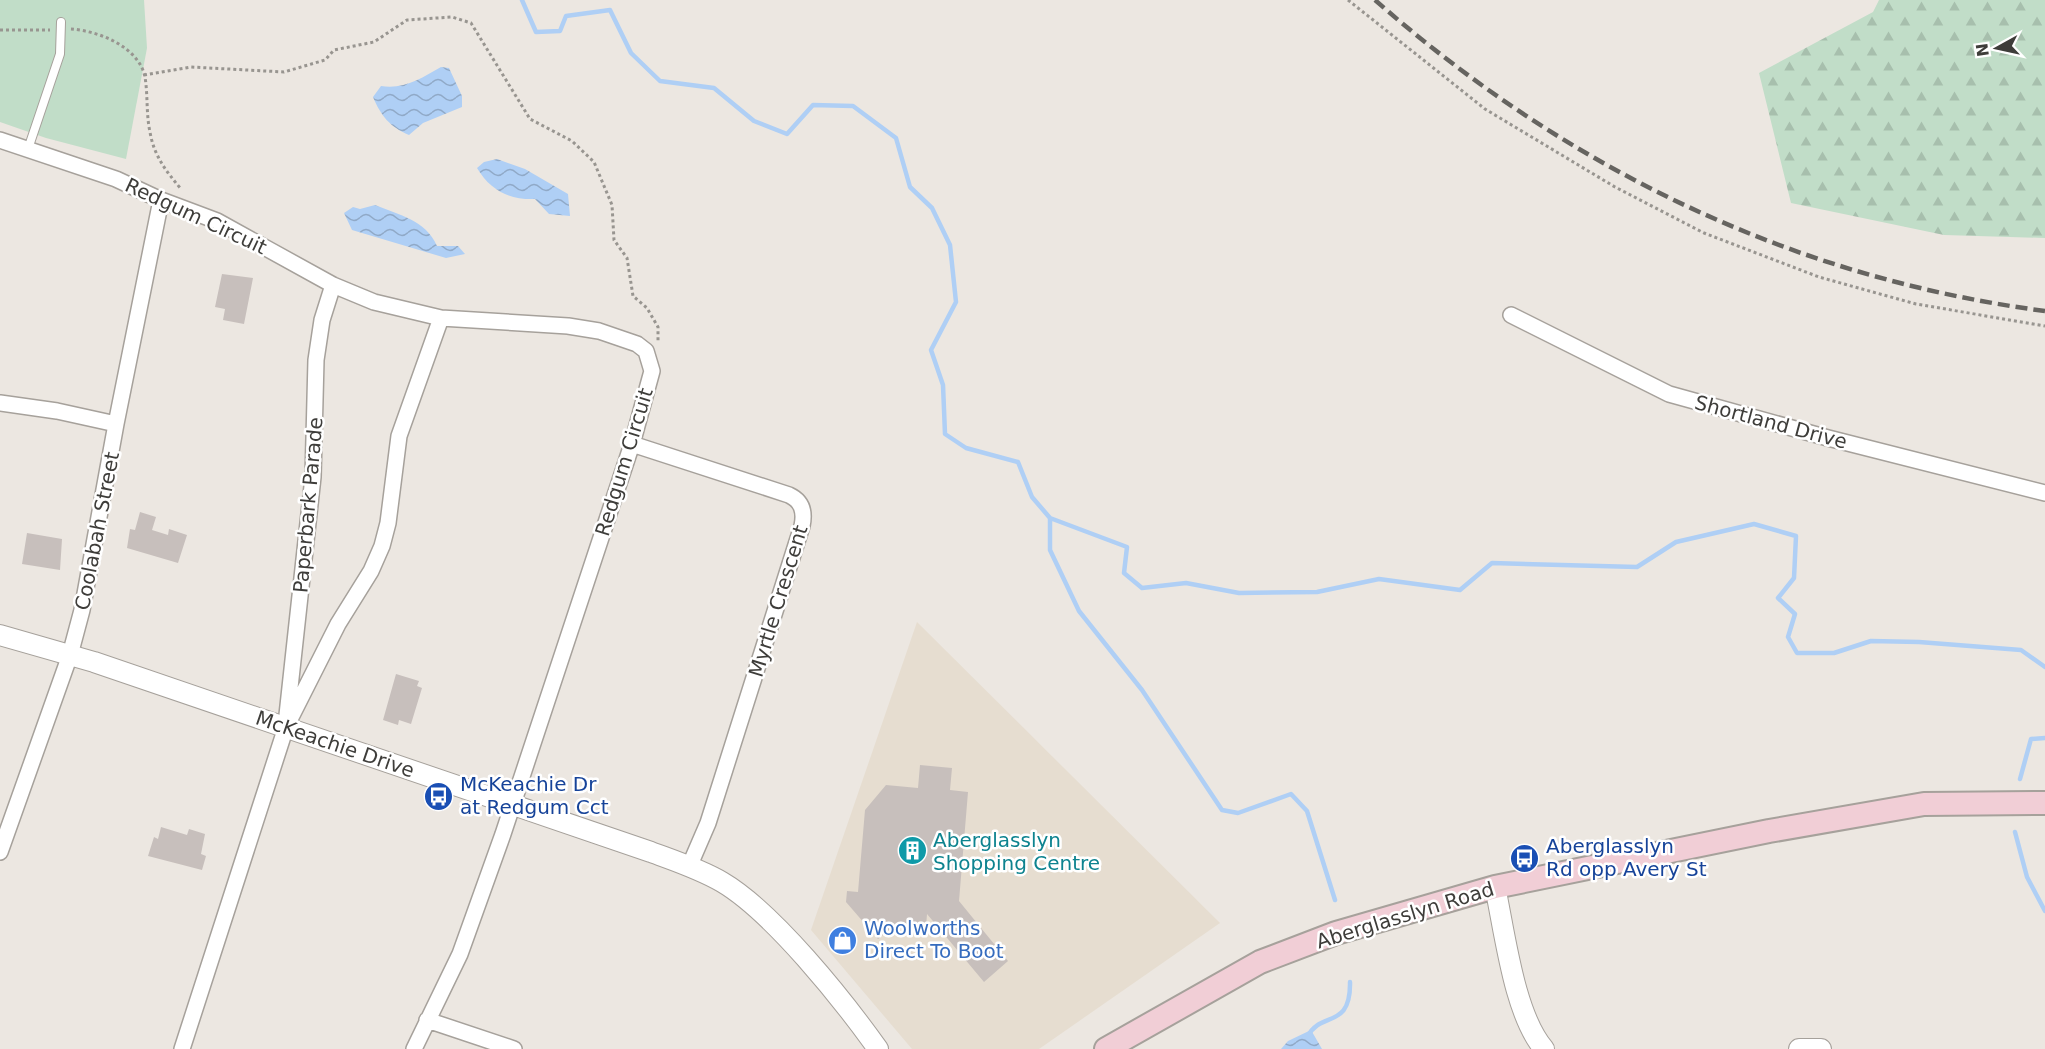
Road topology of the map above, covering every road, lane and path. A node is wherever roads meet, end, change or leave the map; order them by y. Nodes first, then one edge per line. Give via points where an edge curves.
1 (1348, 0) edge
2 (62, 26) junction
3 (0, 30) edge
4 (144, 75) junction
5 (0, 140) edge
6 (28, 149) junction
7 (181, 189) dead end
8 (161, 200) junction
9 (333, 285) junction
10 (1511, 315) dead end
11 (441, 318) junction
12 (2045, 326) edge
13 (658, 342) dead end
14 (0, 403) edge
15 (116, 424) junction
16 (632, 444) junction
17 (2045, 493) edge
18 (0, 635) edge
19 (70, 655) junction
20 (286, 727) junction
21 (2045, 803) edge
22 (513, 805) junction
23 (0, 852) edge
24 (690, 867) junction
25 (1495, 887) junction
26 (427, 1020) junction
27 (182, 1049) edge
28 (414, 1049) edge
29 (514, 1049) edge
30 (878, 1049) edge
31 (1106, 1049) edge
32 (1544, 1049) edge
33 (1799, 1049) edge
34 (1821, 1049) edge

1 - 12 path via 1485,109 1615,187 1704,233 1820,277 1916,304
2 - 3 path
2 - 4 path via 117,42 136,59
2 - 6 lane via 60,54
4 - 7 path via 150,133 160,163
4 - 13 path via 191,67 284,72 325,60 334,50 374,42 407,20 452,17 471,23 530,118 572,141 594,162 612,205 614,240 627,258 633,296 647,308 658,327
5 - 6 street, Redgum Circuit
6 - 8 street, Redgum Circuit via 116,178
8 - 9 street, Redgum Circuit via 217,221
8 - 15 street, Coolabah Street
9 - 11 street, Redgum Circuit via 374,302
9 - 20 street, Paperbark Parade via 316,360 314,477
10 - 17 street, Shortland Drive via 1669,394
11 - 16 street, Redgum Circuit via 568,326 638,344 646,351 652,371
11 - 20 street, Paperbark Parade via 399,436 382,546
14 - 15 street
15 - 19 street, Coolabah Street via 85,599
16 - 22 street, Redgum Circuit
16 - 24 street, Myrtle Crescent via 789,495 803,510 799,537 708,823
18 - 19 street, McKeachie Drive
19 - 20 street, McKeachie Drive
19 - 23 street, Coolabah Street
20 - 22 street, McKeachie Drive
20 - 27 street, Paperbark Parade
21 - 25 main road, Aberglasslyn Road via 1924,804 1768,831
22 - 24 street, McKeachie Drive
22 - 26 street, Redgum Circuit via 460,954
24 - 30 street, McKeachie Drive via 724,883 771,922
25 - 31 main road, Aberglasslyn Road via 1336,933 1260,962
25 - 32 street via 1520,1000 1528,1025
26 - 28 street, Redgum Circuit
26 - 29 street
33 - 34 street

